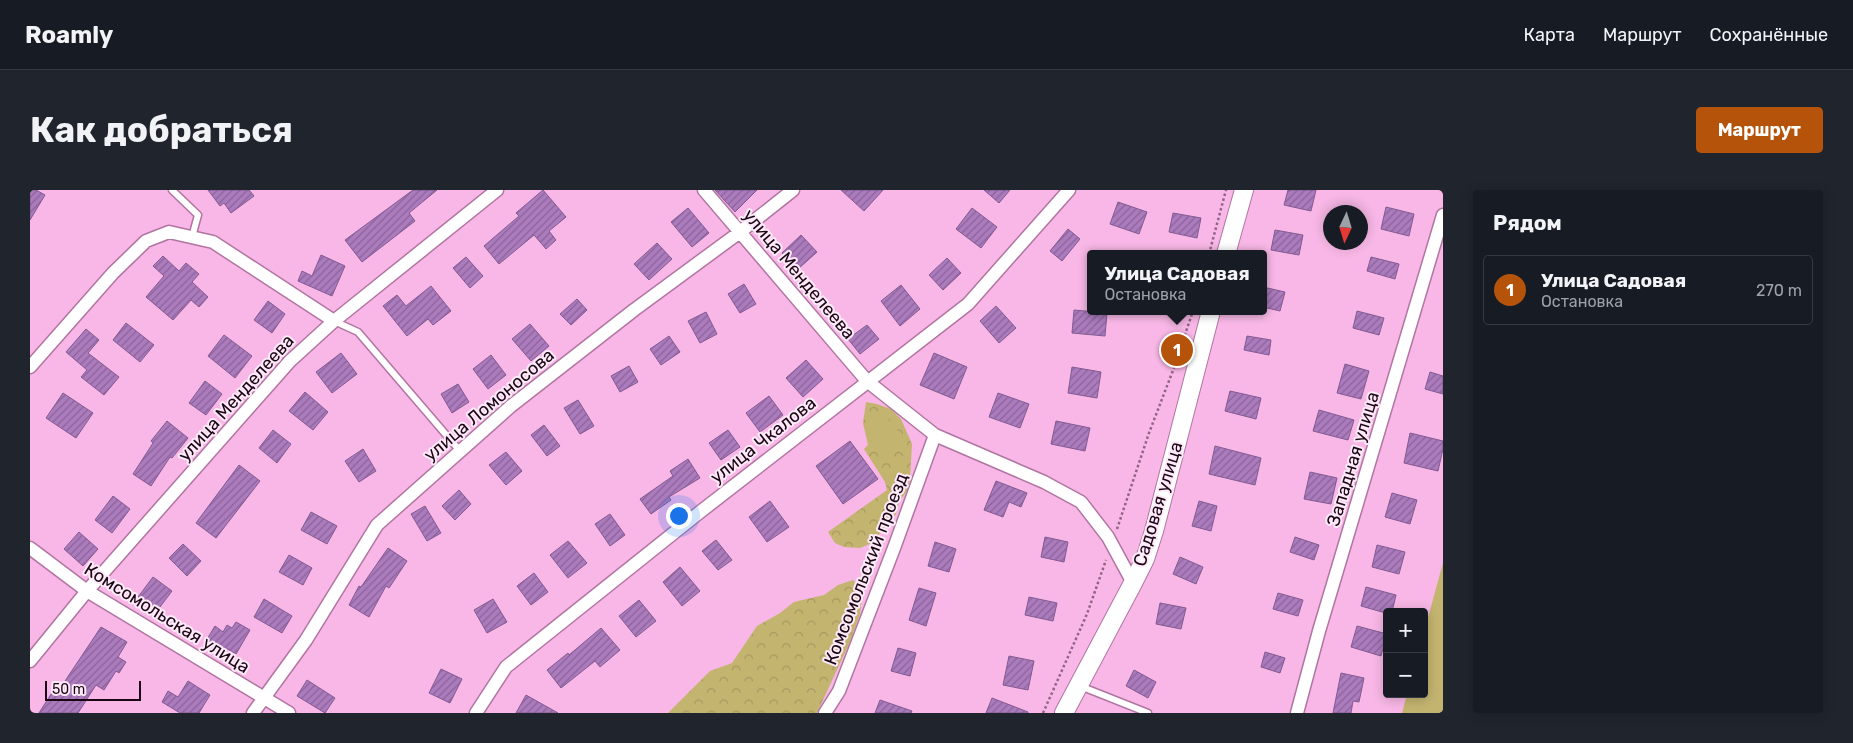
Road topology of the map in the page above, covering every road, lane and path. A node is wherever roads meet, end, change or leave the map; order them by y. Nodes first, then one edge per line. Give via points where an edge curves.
1 (172, 190) edge
2 (497, 190) edge
3 (704, 190) edge
4 (793, 190) edge
5 (1069, 190) edge
6 (1226, 190) edge
7 (1244, 190) edge
8 (1443, 215) edge
9 (740, 232) junction
10 (192, 237) junction
11 (1210, 250) edge
12 (1227, 250) edge
13 (1192, 315) edge
14 (1210, 315) edge
15 (334, 320) junction
16 (30, 367) edge
17 (867, 382) junction
18 (935, 435) junction
19 (460, 451) junction
20 (1111, 544) junction
21 (30, 548) edge
22 (1133, 583) junction
23 (87, 591) junction
24 (30, 660) edge
25 (1078, 686) junction
26 (263, 698) junction
27 (253, 713) edge
28 (289, 713) edge
29 (476, 713) edge
30 (825, 713) edge
31 (1044, 713) edge
32 (1064, 713) edge
33 (1148, 713) edge
34 (1297, 713) edge

1 - 10 lane via 198,215
2 - 15 street, улица Менделеева
3 - 9 street, улица Менделеева
4 - 9 street, улица Ломоносова
5 - 17 street, улица Чкалова via 968,304
6 - 11 path
7 - 12 street
8 - 34 street, Западная улица
9 - 17 street, улица Менделеева
9 - 19 street, улица Ломоносова via 511,406
10 - 15 street via 213,242
10 - 16 street via 168,232 146,241 113,273
13 - 20 path
14 - 22 street, Садовая улица via 1154,531
15 - 19 lane via 358,332
15 - 23 street, улица Менделеева via 290,361
17 - 18 street, улица Менделеева
17 - 29 street, улица Чкалова via 506,667
18 - 20 street, улица Менделеева via 1044,482 1081,502
18 - 30 street, Комсомольский проезд via 839,691
19 - 26 street, улица Ломоносова via 377,525 306,640
20 - 22 street, улица Менделеева
20 - 31 path via 1087,614
21 - 23 street, Комсомольская улица
22 - 25 street, Садовая улица
23 - 24 street, улица Менделеева
23 - 26 street, Комсомольская улица
25 - 32 street, Садовая улица
25 - 33 lane
26 - 27 street, улица Ломоносова
26 - 28 street, Комсомольская улица

